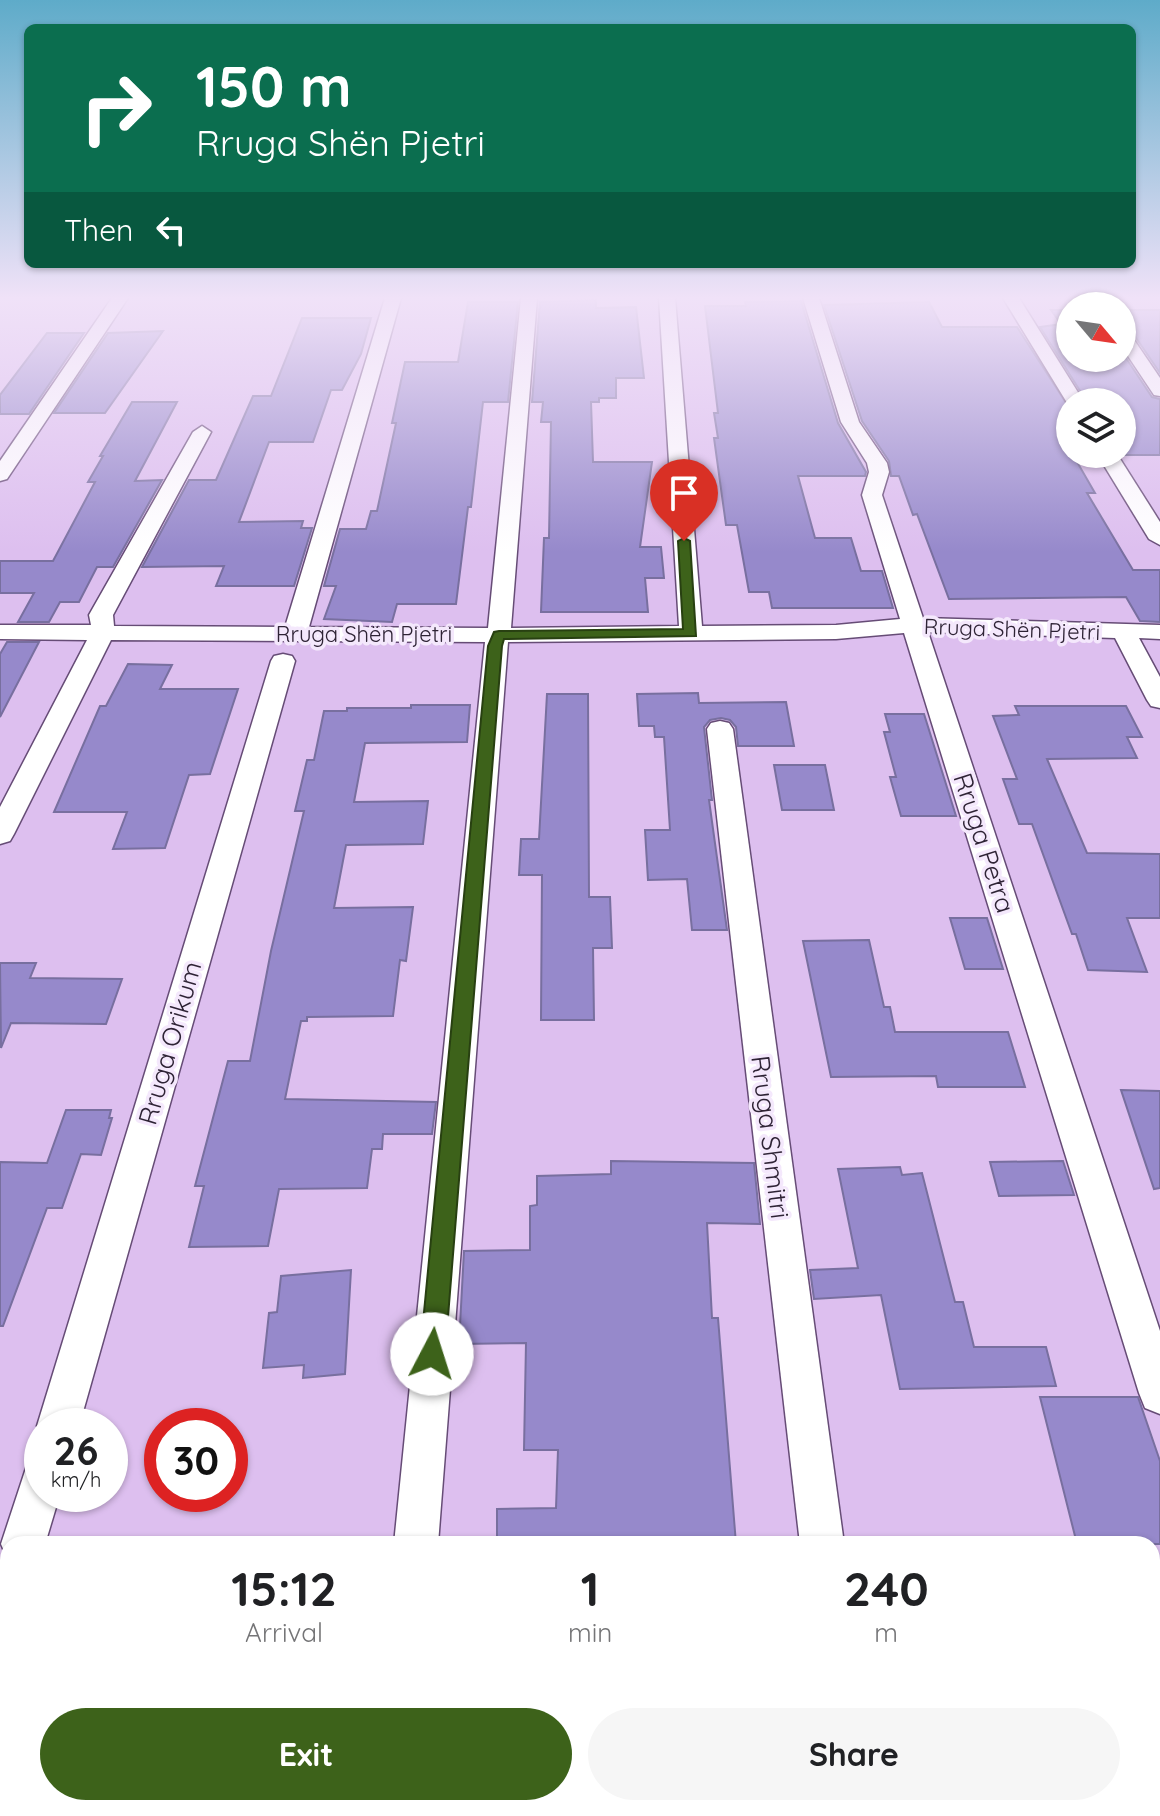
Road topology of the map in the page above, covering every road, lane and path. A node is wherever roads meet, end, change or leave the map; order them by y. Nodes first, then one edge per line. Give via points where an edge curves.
1 (63, 383) edge
2 (368, 383) edge
3 (521, 383) edge
4 (673, 383) edge
5 (838, 383) edge
6 (202, 432) dead end
7 (1116, 468) edge
8 (0, 475) edge
9 (1160, 539) edge
10 (915, 625) junction
11 (0, 632) edge
12 (103, 632) junction
13 (1124, 632) junction
14 (1160, 632) edge
15 (691, 633) junction
16 (289, 647) junction
17 (496, 647) junction
18 (1160, 700) edge
19 (720, 729) dead end
20 (0, 834) edge
21 (1160, 1393) edge
22 (63, 1408) edge
23 (32, 1512) edge
24 (25, 1536) edge
25 (417, 1536) edge
26 (821, 1536) edge

1 - 8 street
2 - 16 street, Rruga Orikum
3 - 17 street
4 - 15 street
5 - 10 street, Rruga Petra via 850,422 877,463 872,495
6 - 12 street via 101,615
7 - 9 street
10 - 13 street, Rruga Shën Pjetri
10 - 15 street, Rruga Shën Pjetri via 836,632
10 - 21 street, Rruga Petra
11 - 12 street, Rruga Shën Pjetri
12 - 16 street, Rruga Shën Pjetri
12 - 20 street
13 - 14 street, Rruga Shën Pjetri
13 - 18 street
15 - 17 street, Rruga Shën Pjetri
16 - 17 street, Rruga Shën Pjetri
16 - 22 street, Rruga Orikum
17 - 25 street
19 - 26 street, Rruga Shmitri
23 - 24 street

